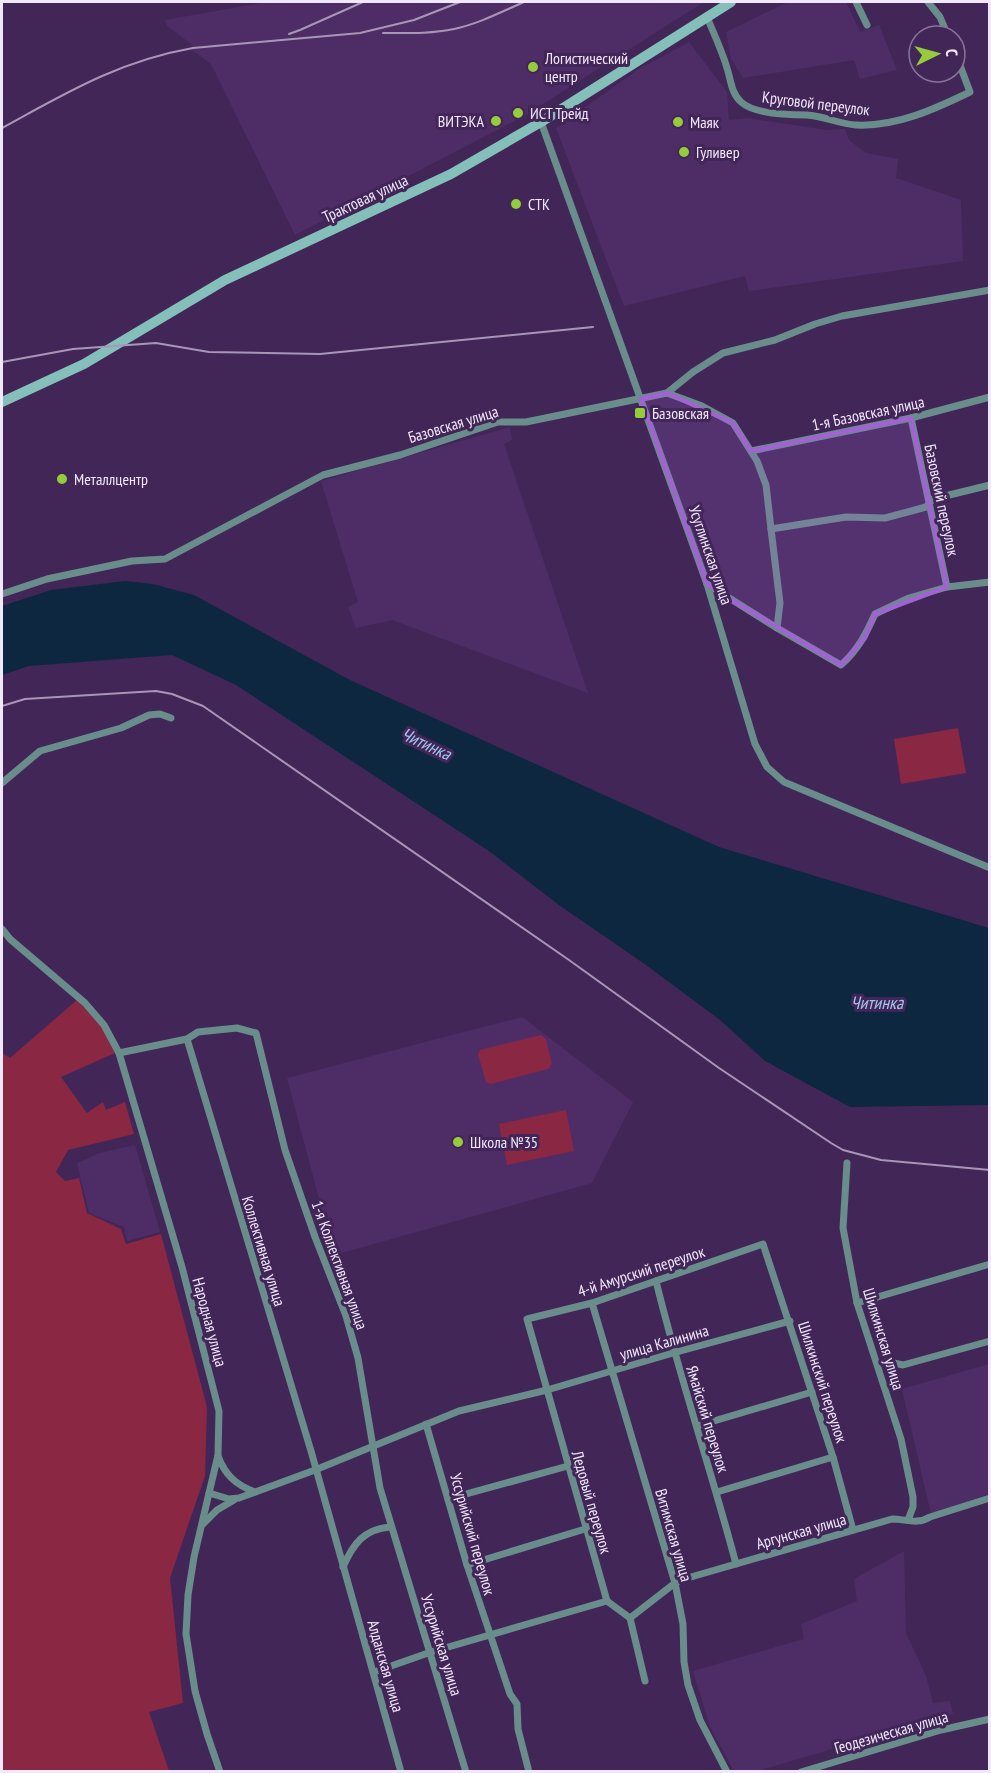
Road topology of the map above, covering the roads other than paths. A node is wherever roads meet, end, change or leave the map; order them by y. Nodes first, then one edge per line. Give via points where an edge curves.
1 (731, 2) edge
2 (856, 2) edge
3 (928, 2) edge
4 (707, 17) junction
5 (943, 24) edge
6 (867, 25) dead end
7 (967, 84) edge
8 (541, 123) junction
9 (990, 290) edge
10 (667, 393) junction
11 (990, 398) edge
12 (641, 399) junction
13 (2, 402) edge
14 (911, 418) junction
15 (751, 451) junction
16 (990, 485) edge
17 (929, 503) junction
18 (771, 529) junction
19 (990, 582) edge
20 (707, 584) junction
21 (947, 587) junction
22 (2, 594) edge
23 (777, 628) junction
24 (171, 718) dead end
25 (2, 783) edge
26 (990, 868) edge
27 (2, 929) edge
28 (187, 1040) junction
29 (119, 1053) junction
30 (847, 1163) dead end
31 (763, 1244) joint
32 (990, 1264) edge
33 (656, 1281) junction
34 (873, 1298) junction
35 (592, 1303) junction
36 (857, 1303) junction
37 (527, 1319) joint
38 (790, 1321) junction
39 (990, 1341) edge
40 (673, 1353) junction
41 (611, 1371) junction
42 (547, 1390) junction
43 (812, 1392) junction
44 (426, 1424) junction
45 (697, 1426) junction
46 (374, 1446) junction
47 (218, 1455) junction
48 (833, 1457) junction
49 (568, 1466) junction
50 (315, 1470) junction
51 (255, 1492) junction
52 (717, 1492) junction
53 (209, 1493) junction
54 (239, 1498) junction
55 (990, 1498) edge
56 (448, 1499) junction
57 (908, 1520) junction
58 (390, 1527) junction
59 (200, 1529) junction
60 (585, 1530) junction
61 (853, 1530) junction
62 (736, 1564) junction
63 (467, 1565) junction
64 (343, 1567) junction
65 (675, 1583) junction
66 (607, 1601) junction
67 (630, 1618) junction
68 (490, 1635) junction
69 (431, 1652) junction
70 (374, 1672) junction
71 (645, 1681) dead end
72 (988, 1719) edge
73 (990, 1728) edge
74 (220, 1772) edge
75 (401, 1772) edge
76 (466, 1772) edge
77 (529, 1772) edge
78 (728, 1772) edge
79 (801, 1772) edge

1 - 4 main road, Трактовая улица
2 - 6 street
3 - 5 street
4 - 7 street, Круговой переулок via 732,88 749,108 820,116 856,125 893,122 970,92
4 - 8 main road, Трактовая улица
8 - 12 street, Усуглинская улица
8 - 13 main road, Трактовая улица via 451,174 225,280 84,364
9 - 10 street, Базовская улица via 842,316 775,340 723,353
10 - 12 street, Базовская улица
10 - 15 street via 733,423
11 - 14 street, 1-я Базовская улица
12 - 20 street, Усуглинская улица
12 - 22 street, Базовская улица via 526,422 498,422 323,474 165,559 132,561 47,579
14 - 15 street, 1-я Базовская улица
14 - 17 street, Базовский переулок
15 - 18 street via 766,485
16 - 17 street
17 - 18 street via 885,518 846,517
17 - 21 street, Базовский переулок
18 - 23 street via 780,603
19 - 21 street
20 - 23 street
20 - 26 street, Усуглинская улица via 755,744 767,767 784,782
21 - 23 street via 909,598 875,614 865,638 841,665
24 - 25 street via 149,715 121,728 40,751
27 - 29 street, Народная улица via 85,1003 104,1025
28 - 29 street
28 - 46 street, 1-я Коллективная улица via 198,1032 237,1028 256,1033 285,1150 346,1316
28 - 50 street, Коллективная улица
29 - 47 street, Народная улица via 182,1267 219,1411
30 - 36 street, Шилкинская улица via 843,1228
31 - 33 street, 4-й Амурский переулок
31 - 38 street, Шилкинский переулок
32 - 34 street
33 - 35 street, 4-й Амурский переулок
33 - 40 street, Ямайский переулок
34 - 36 street
34 - 39 street via 889,1362 903,1365
35 - 37 street, 4-й Амурский переулок
35 - 41 street, Витимская улица
36 - 57 street, Шилкинская улица via 901,1439 913,1497
37 - 42 street, Ледовый переулок
38 - 40 street, улица Калинина
38 - 43 street, Шилкинский переулок
40 - 41 street, улица Калинина
40 - 45 street, Ямайский переулок
41 - 42 street, улица Калинина
41 - 65 street, Витимская улица
42 - 44 street via 459,1411
42 - 49 street, Ледовый переулок
43 - 45 street
43 - 48 street, Шилкинский переулок
44 - 46 street
44 - 56 street, Уссурийский переулок
45 - 52 street, Ямайский переулок
46 - 50 street
46 - 58 street, 1-я Коллективная улица
47 - 51 street via 231,1479
47 - 53 street, Народная улица
48 - 52 street
48 - 61 street, Шилкинский переулок
49 - 56 street
49 - 60 street, Ледовый переулок
50 - 51 street
50 - 64 street, Коллективная улица
51 - 54 street
52 - 62 street, Ямайский переулок
53 - 54 street
53 - 59 street, Народная улица
54 - 59 street via 217,1510
55 - 57 street, Аргунская улица via 922,1521
56 - 63 street, Уссурийский переулок
57 - 61 street, Аргунская улица via 892,1519
58 - 64 street via 356,1541
58 - 69 street, Уссурийская улица
59 - 74 street, Народная улица via 186,1634 195,1690
60 - 63 street
60 - 66 street, Ледовый переулок
61 - 62 street, Аргунская улица
62 - 65 street, Аргунская улица
63 - 68 street, Уссурийский переулок
64 - 70 street, Алданская улица
65 - 67 street, Аргунская улица
65 - 78 street, Витимская улица via 688,1685 700,1720
66 - 67 street
66 - 68 street
67 - 71 street
68 - 69 street
68 - 77 street, Уссурийский переулок via 517,1704 518,1729
69 - 70 street
69 - 76 street, Уссурийская улица
70 - 75 street, Алданская улица
72 - 73 street
72 - 79 street, Геодезическая улица

